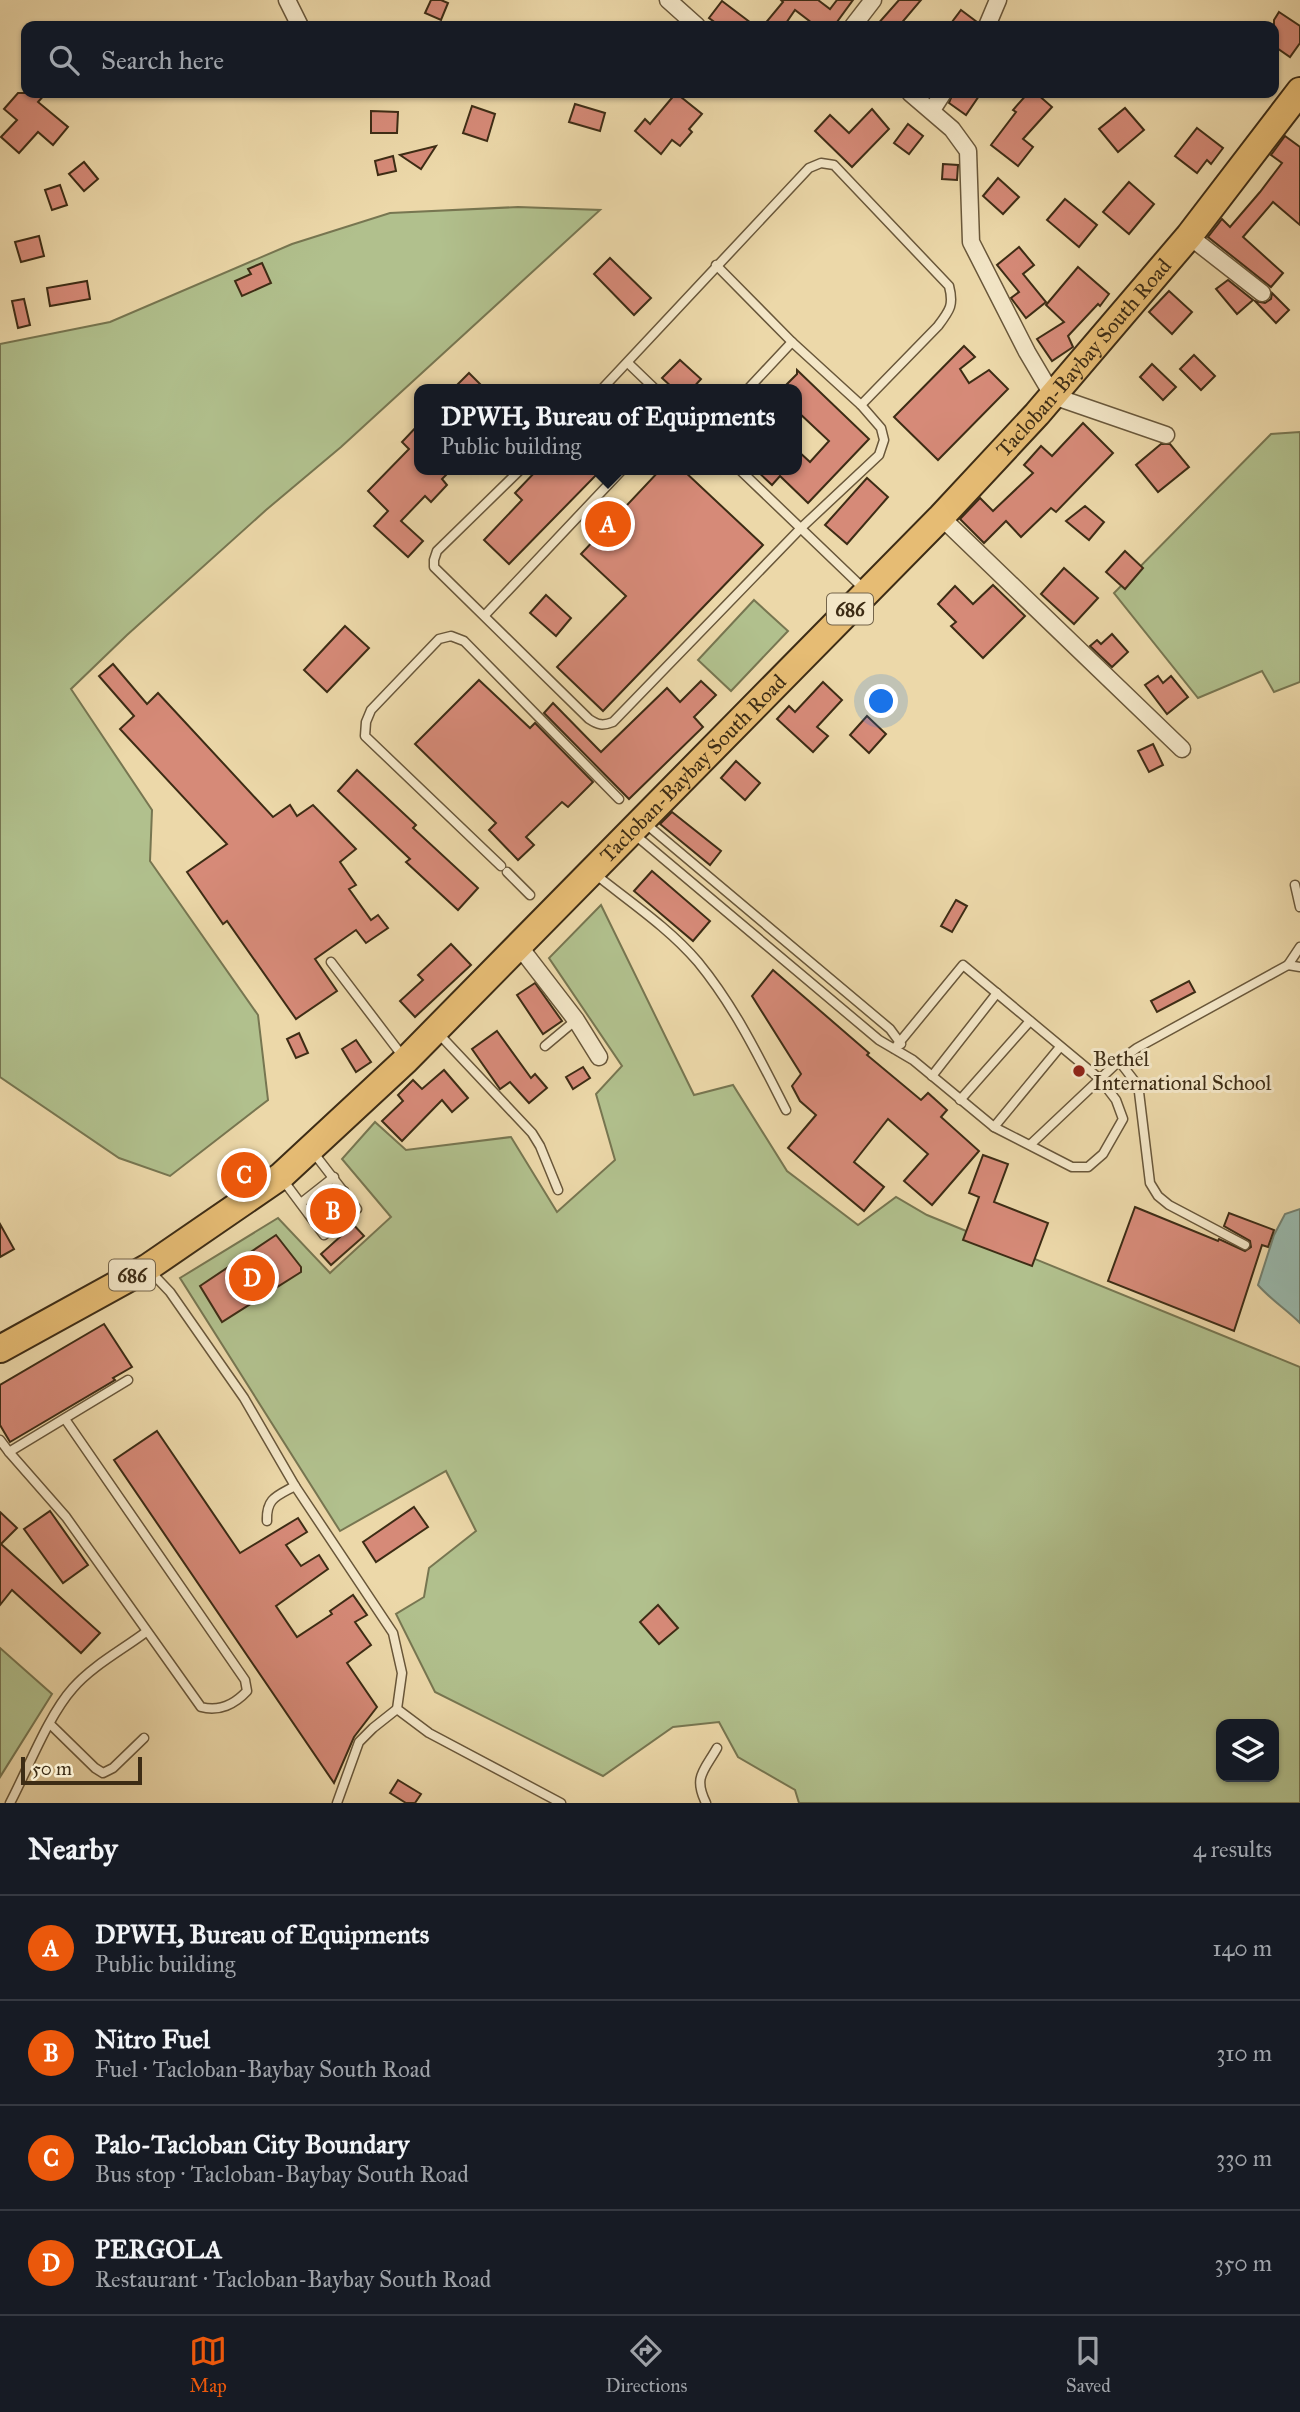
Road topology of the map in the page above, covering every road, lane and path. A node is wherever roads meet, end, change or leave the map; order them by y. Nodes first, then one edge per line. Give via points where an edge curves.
1 (287, 0) edge
2 (668, 0) edge
3 (873, 0) edge
4 (998, 0) edge
5 (298, 21) edge
6 (691, 21) edge
7 (857, 21) edge
8 (989, 21) edge
9 (1300, 91) edge
10 (916, 98) edge
11 (940, 98) edge
12 (932, 110) junction
13 (1189, 236) junction
14 (716, 265) junction
15 (1262, 293) dead end
16 (792, 342) junction
17 (628, 363) junction
18 (607, 384) edge
19 (650, 384) edge
20 (753, 384) edge
21 (1053, 396) junction
22 (861, 405) junction
23 (1166, 435) dead end
24 (515, 475) edge
25 (617, 475) edge
26 (745, 475) edge
27 (941, 517) junction
28 (801, 528) junction
29 (867, 591) junction
30 (485, 615) junction
31 (1182, 749) dead end
32 (619, 799) dead end
33 (637, 826) junction
34 (592, 872) junction
35 (1295, 885) dead end
36 (530, 895) dead end
37 (1300, 907) edge
38 (519, 946) junction
39 (1300, 947) edge
40 (331, 962) dead end
41 (1288, 965) junction
42 (1300, 967) edge
43 (997, 993) junction
44 (576, 1020) junction
45 (1030, 1021) junction
46 (435, 1030) junction
47 (896, 1045) junction
48 (545, 1046) dead end
49 (1060, 1047) junction
50 (599, 1057) dead end
51 (406, 1060) junction
52 (1119, 1062) junction
53 (932, 1076) junction
54 (1100, 1079) junction
55 (960, 1100) junction
56 (786, 1110) dead end
57 (994, 1128) junction
58 (1031, 1144) junction
59 (312, 1150) junction
60 (281, 1176) junction
61 (334, 1177) junction
62 (558, 1190) dead end
63 (344, 1191) junction
64 (301, 1203) junction
65 (311, 1217) junction
66 (1245, 1245) dead end
67 (147, 1268) junction
68 (0, 1349) edge
69 (128, 1380) dead end
70 (65, 1419) junction
71 (0, 1440) edge
72 (9, 1452) junction
73 (295, 1486) junction
74 (267, 1521) dead end
75 (146, 1632) junction
76 (397, 1709) junction
77 (50, 1724) junction
78 (144, 1738) dead end
79 (716, 1748) dead end
80 (10, 1803) edge
81 (337, 1803) edge
82 (561, 1803) edge
83 (706, 1803) edge

1 - 5 street
2 - 6 street
3 - 7 street
4 - 8 street
9 - 13 main road, Tacloban-Baybay South Road / 686
10 - 12 street
11 - 12 street
12 - 21 street via 968,151 971,242
13 - 15 street
13 - 21 main road, Tacloban-Baybay South Road / 686
14 - 16 lane
14 - 17 lane
14 - 22 lane via 809,168 821,163 834,165 949,286 953,300 938,326
16 - 20 lane
16 - 22 lane
17 - 18 lane
17 - 19 lane
21 - 23 street
21 - 27 main road, Tacloban-Baybay South Road / 686
22 - 28 lane via 881,429 884,440 879,455
24 - 30 lane via 434,559 440,576
25 - 30 lane
26 - 28 lane
27 - 29 main road, Tacloban-Baybay South Road / 686
27 - 31 street
28 - 29 lane
28 - 30 lane via 613,722 605,725 589,719
29 - 33 main road, Tacloban-Baybay South Road / 686
32 - 36 lane via 464,641 451,636 439,639 371,710 365,736
33 - 34 main road, Tacloban-Baybay South Road / 686
33 - 47 lane via 879,1040
33 - 47 lane via 890,1029
34 - 38 main road, Tacloban-Baybay South Road / 686 via 547,910
34 - 56 lane via 660,925 697,961 741,1023
35 - 37 lane
38 - 44 street
38 - 46 main road, Tacloban-Baybay South Road / 686
39 - 41 lane
40 - 51 lane
41 - 42 lane
41 - 52 lane
43 - 45 lane
43 - 47 lane via 963,965
43 - 53 lane
44 - 48 lane
44 - 50 street
45 - 49 lane
45 - 55 lane
46 - 51 main road, Tacloban-Baybay South Road / 686
46 - 62 lane via 532,1133
47 - 53 lane
49 - 54 lane
49 - 57 lane
51 - 59 main road, Tacloban-Baybay South Road / 686
52 - 54 lane
52 - 66 lane via 1139,1092 1150,1183 1158,1196
53 - 55 lane
54 - 58 lane
54 - 58 lane via 1123,1119 1103,1154 1088,1167 1072,1167
55 - 57 lane
57 - 58 lane
59 - 60 main road, Tacloban-Baybay South Road / 686
59 - 61 lane
60 - 64 lane
60 - 67 main road, Tacloban-Baybay South Road / 686
61 - 63 lane
61 - 64 lane
63 - 65 lane
63 - 65 lane via 357,1209 324,1235
64 - 65 lane
67 - 68 main road, Tacloban-Baybay South Road / 686
67 - 73 lane via 170,1292 244,1398
69 - 70 lane
70 - 72 lane
70 - 75 lane via 245,1680 247,1691 237,1702 212,1710 201,1707
71 - 72 lane
72 - 75 lane via 66,1517
73 - 74 lane via 274,1497
73 - 76 lane via 393,1633 402,1673
75 - 77 lane via 83,1677
76 - 81 lane via 359,1742
76 - 82 lane via 429,1733
77 - 78 lane via 103,1773
77 - 80 lane
79 - 83 lane via 699,1787

